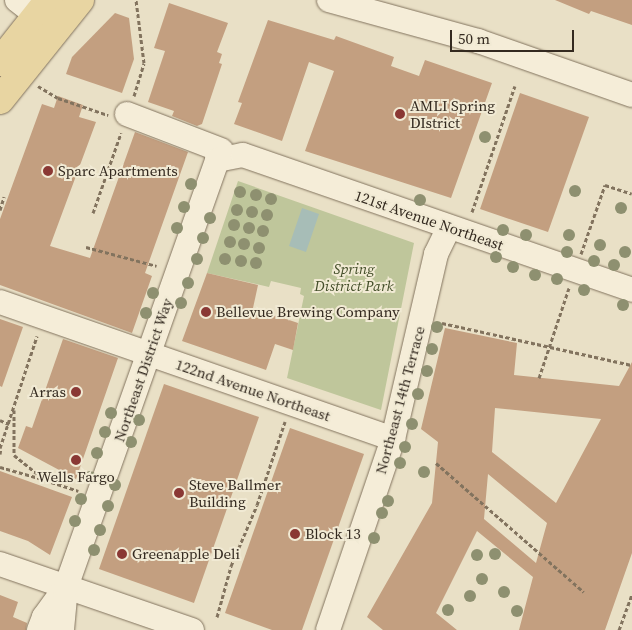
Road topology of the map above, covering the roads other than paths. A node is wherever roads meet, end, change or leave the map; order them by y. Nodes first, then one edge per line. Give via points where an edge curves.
1 (80, 0) edge
2 (329, 0) edge
3 (34, 5) edge
4 (0, 62) edge
5 (632, 95) edge
6 (0, 100) edge
7 (126, 118) road end
8 (223, 153) junction
9 (449, 227) junction
10 (632, 290) edge
11 (1, 302) edge
12 (150, 354) junction
13 (393, 439) junction
14 (0, 564) edge
15 (66, 587) junction
16 (39, 630) edge
17 (62, 630) edge
18 (192, 630) edge
19 (328, 630) edge

1 - 6 main road
2 - 5 street via 478,41
3 - 4 main road
7 - 8 street, 121st Avenue Northeast
8 - 9 street, 121st Avenue Northeast via 243,155
8 - 12 street, Northeast District Way via 213,167
9 - 10 street, 121st Avenue Northeast
9 - 13 street, Northeast 14th Terrace via 436,254
11 - 12 street, 122nd Avenue Northeast
12 - 13 street, 122nd Avenue Northeast
12 - 15 street, Northeast District Way
13 - 19 street, Northeast 14th Terrace
14 - 15 street
15 - 16 street, Northeast District Way via 44,617
15 - 17 street, Northeast District Way
15 - 18 street

